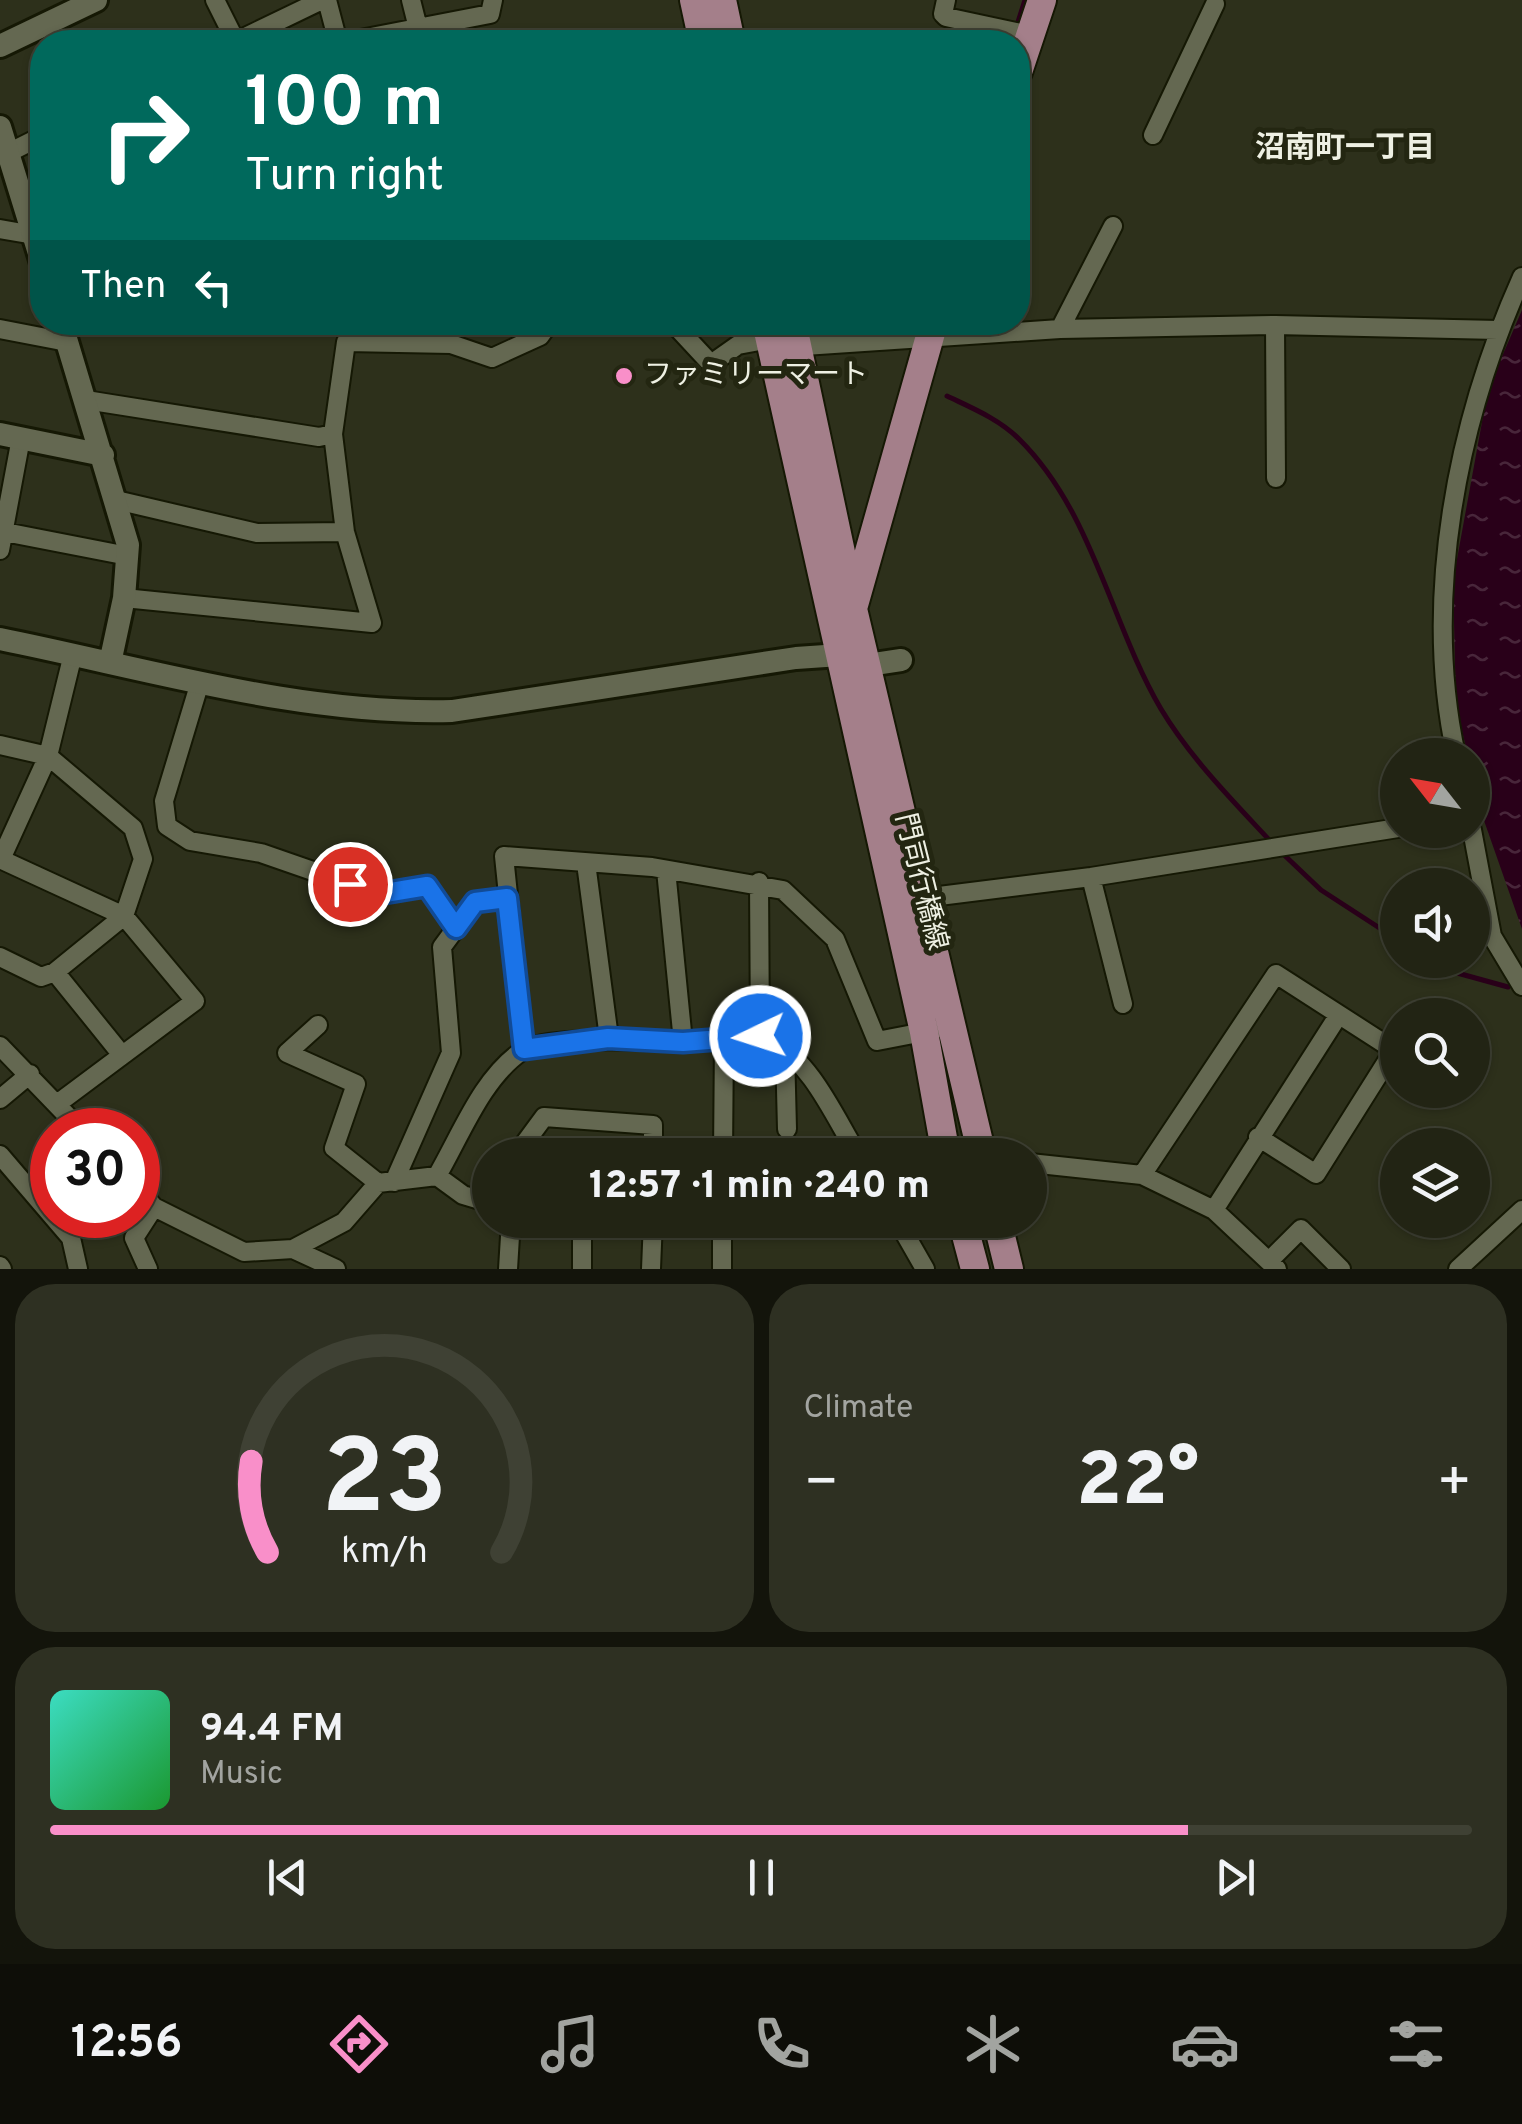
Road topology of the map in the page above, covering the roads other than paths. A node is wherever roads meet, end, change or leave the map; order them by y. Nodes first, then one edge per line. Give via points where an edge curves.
1 (96, 0) edge
2 (215, 0) edge
3 (324, 0) edge
4 (411, 0) edge
5 (493, 0) edge
6 (694, 0) edge
7 (722, 0) edge
8 (946, 0) edge
9 (1042, 0) edge
10 (1211, 2) edge
11 (1232, 14) dead end
12 (418, 28) junction
13 (33, 30) edge
14 (230, 30) edge
15 (261, 30) edge
16 (334, 30) edge
17 (408, 30) edge
18 (700, 30) edge
19 (728, 30) edge
20 (1004, 30) edge
21 (1021, 30) edge
22 (30, 32) edge
23 (0, 46) edge
24 (0, 127) edge
25 (1153, 135) dead end
26 (30, 142) edge
27 (8, 153) junction
28 (8, 177) edge
29 (30, 226) edge
30 (1113, 226) dead end
31 (0, 228) edge
32 (30, 234) edge
33 (1522, 277) edge
34 (1275, 325) junction
35 (0, 328) edge
36 (1030, 329) edge
37 (1060, 329) junction
38 (30, 330) edge
39 (1498, 330) junction
40 (65, 335) edge
41 (541, 335) edge
42 (684, 335) edge
43 (810, 335) edge
44 (930, 335) edge
45 (780, 336) edge
46 (86, 400) junction
47 (333, 434) junction
48 (11, 436) edge
49 (104, 456) junction
50 (1276, 478) dead end
51 (116, 500) junction
52 (882, 507) junction
53 (832, 510) junction
54 (345, 532) junction
55 (1, 537) edge
56 (128, 556) junction
57 (124, 598) junction
58 (853, 609) junction
59 (0, 639) edge
60 (73, 654) junction
61 (840, 656) junction
62 (902, 660) dead end
63 (110, 663) junction
64 (868, 665) junction
65 (200, 682) junction
66 (1452, 738) edge
67 (0, 745) edge
68 (48, 756) junction
69 (1380, 831) edge
70 (1475, 848) edge
71 (0, 859) edge
72 (586, 863) junction
73 (666, 870) junction
74 (1092, 877) junction
75 (759, 882) junction
76 (507, 898) junction
77 (924, 898) junction
78 (895, 903) junction
79 (124, 916) junction
80 (456, 928) junction
81 (0, 956) edge
82 (56, 972) junction
83 (1522, 986) edge
84 (1123, 1004) dead end
85 (1338, 1016) junction
86 (318, 1025) dead end
87 (954, 1026) junction
88 (924, 1032) junction
89 (760, 1036) junction
90 (608, 1038) junction
91 (724, 1038) junction
92 (683, 1042) junction
93 (0, 1046) edge
94 (524, 1049) junction
95 (785, 1050) junction
96 (122, 1055) junction
97 (30, 1074) junction
98 (0, 1099) edge
99 (57, 1104) junction
100 (61, 1108) edge
101 (786, 1129) dead end
102 (1258, 1137) junction
103 (529, 1138) edge
104 (653, 1138) edge
105 (723, 1138) edge
106 (848, 1138) edge
107 (943, 1138) edge
108 (978, 1138) edge
109 (0, 1155) edge
110 (1047, 1165) edge
111 (1142, 1175) junction
112 (438, 1176) junction
113 (386, 1183) junction
114 (472, 1196) edge
115 (160, 1210) edge
116 (1214, 1210) junction
117 (1522, 1210) edge
118 (134, 1238) edge
119 (510, 1238) edge
120 (582, 1238) edge
121 (653, 1238) edge
122 (722, 1238) edge
123 (908, 1238) edge
124 (967, 1238) edge
125 (1001, 1238) edge
126 (293, 1249) junction
127 (1273, 1265) edge
128 (78, 1269) edge
129 (148, 1269) edge
130 (336, 1269) edge
131 (508, 1269) edge
132 (582, 1269) edge
133 (652, 1269) edge
134 (722, 1269) edge
135 (926, 1269) edge
136 (975, 1269) edge
137 (1009, 1269) edge
138 (1341, 1269) edge
139 (1458, 1269) edge

1 - 13 street
2 - 14 street
3 - 15 street
3 - 16 street
4 - 12 street
5 - 12 street via 490,14
6 - 18 main road
7 - 19 main road
8 - 20 street via 946,18
9 - 21 main road
10 - 11 street
10 - 25 street
12 - 17 street
22 - 23 street
24 - 27 street
26 - 27 street
27 - 28 street
28 - 29 street
30 - 37 street
31 - 32 street
33 - 39 street
34 - 37 street
34 - 39 street
34 - 50 street
35 - 38 street
36 - 37 street
39 - 66 street via 1461,467 1442,582
40 - 46 street
41 - 47 street via 492,358 451,344 346,342
42 - 45 street via 711,364 738,345
43 - 45 street
44 - 52 main road, 門司行橋線
45 - 53 main road, 門司行橋線
45 - 61 main road, 門司行橋線
46 - 47 street
46 - 49 street
47 - 54 street
48 - 49 street
48 - 55 street
49 - 51 street
51 - 54 street via 257,533
51 - 56 street
52 - 53 main road
52 - 58 main road, 門司行橋線
53 - 58 main road, 門司行橋線
54 - 57 street via 372,623
55 - 56 street
56 - 57 street
57 - 63 street
58 - 61 main road, 門司行橋線
58 - 64 main road, 門司行橋線
59 - 60 street
60 - 63 street
60 - 68 street
61 - 64 street
61 - 65 street via 452,711 338,708
61 - 78 main road, 門司行橋線
62 - 64 street
63 - 65 street
64 - 77 main road, 門司行橋線
65 - 80 street via 164,801 167,826 190,842 262,853 379,894 427,886
67 - 68 street
68 - 71 street
68 - 79 street via 133,828 144,858
69 - 74 street
70 - 83 street via 1492,936
71 - 79 street
72 - 73 street
72 - 76 street via 504,856
72 - 90 street
73 - 75 street
73 - 92 street
74 - 77 street
74 - 84 street
75 - 88 street via 783,890 835,940 877,1040
75 - 89 street
76 - 80 street via 475,902
76 - 94 street
77 - 78 street
77 - 87 main road, 門司行橋線
78 - 88 main road, 門司行橋線
79 - 82 street
79 - 96 street via 195,1001
80 - 113 street via 442,947 451,1052
81 - 82 street via 41,977
82 - 96 street
85 - 102 street
85 - 102 street via 1394,1050 1316,1174
85 - 111 street via 1276,974
86 - 113 street via 287,1054 356,1084 334,1148
87 - 88 street
87 - 108 main road, 門司行橋線
88 - 107 main road, 門司行橋線
89 - 91 street
89 - 95 street
90 - 92 street
90 - 94 street
91 - 92 street
91 - 105 street
93 - 97 street
94 - 112 street via 492,1081
95 - 101 street
95 - 106 street
96 - 99 street
97 - 98 street
97 - 99 street
99 - 100 street
102 - 116 street
103 - 104 street via 544,1117 653,1125
109 - 128 street via 71,1238
110 - 111 street
111 - 116 street
112 - 113 street
112 - 114 street
113 - 126 street via 344,1222
115 - 126 street via 244,1252
116 - 127 street
117 - 139 street
118 - 129 street
119 - 131 street
120 - 132 street
121 - 133 street
122 - 134 street
123 - 135 street
124 - 136 main road
125 - 137 main road
126 - 130 street
127 - 138 street via 1301,1229

